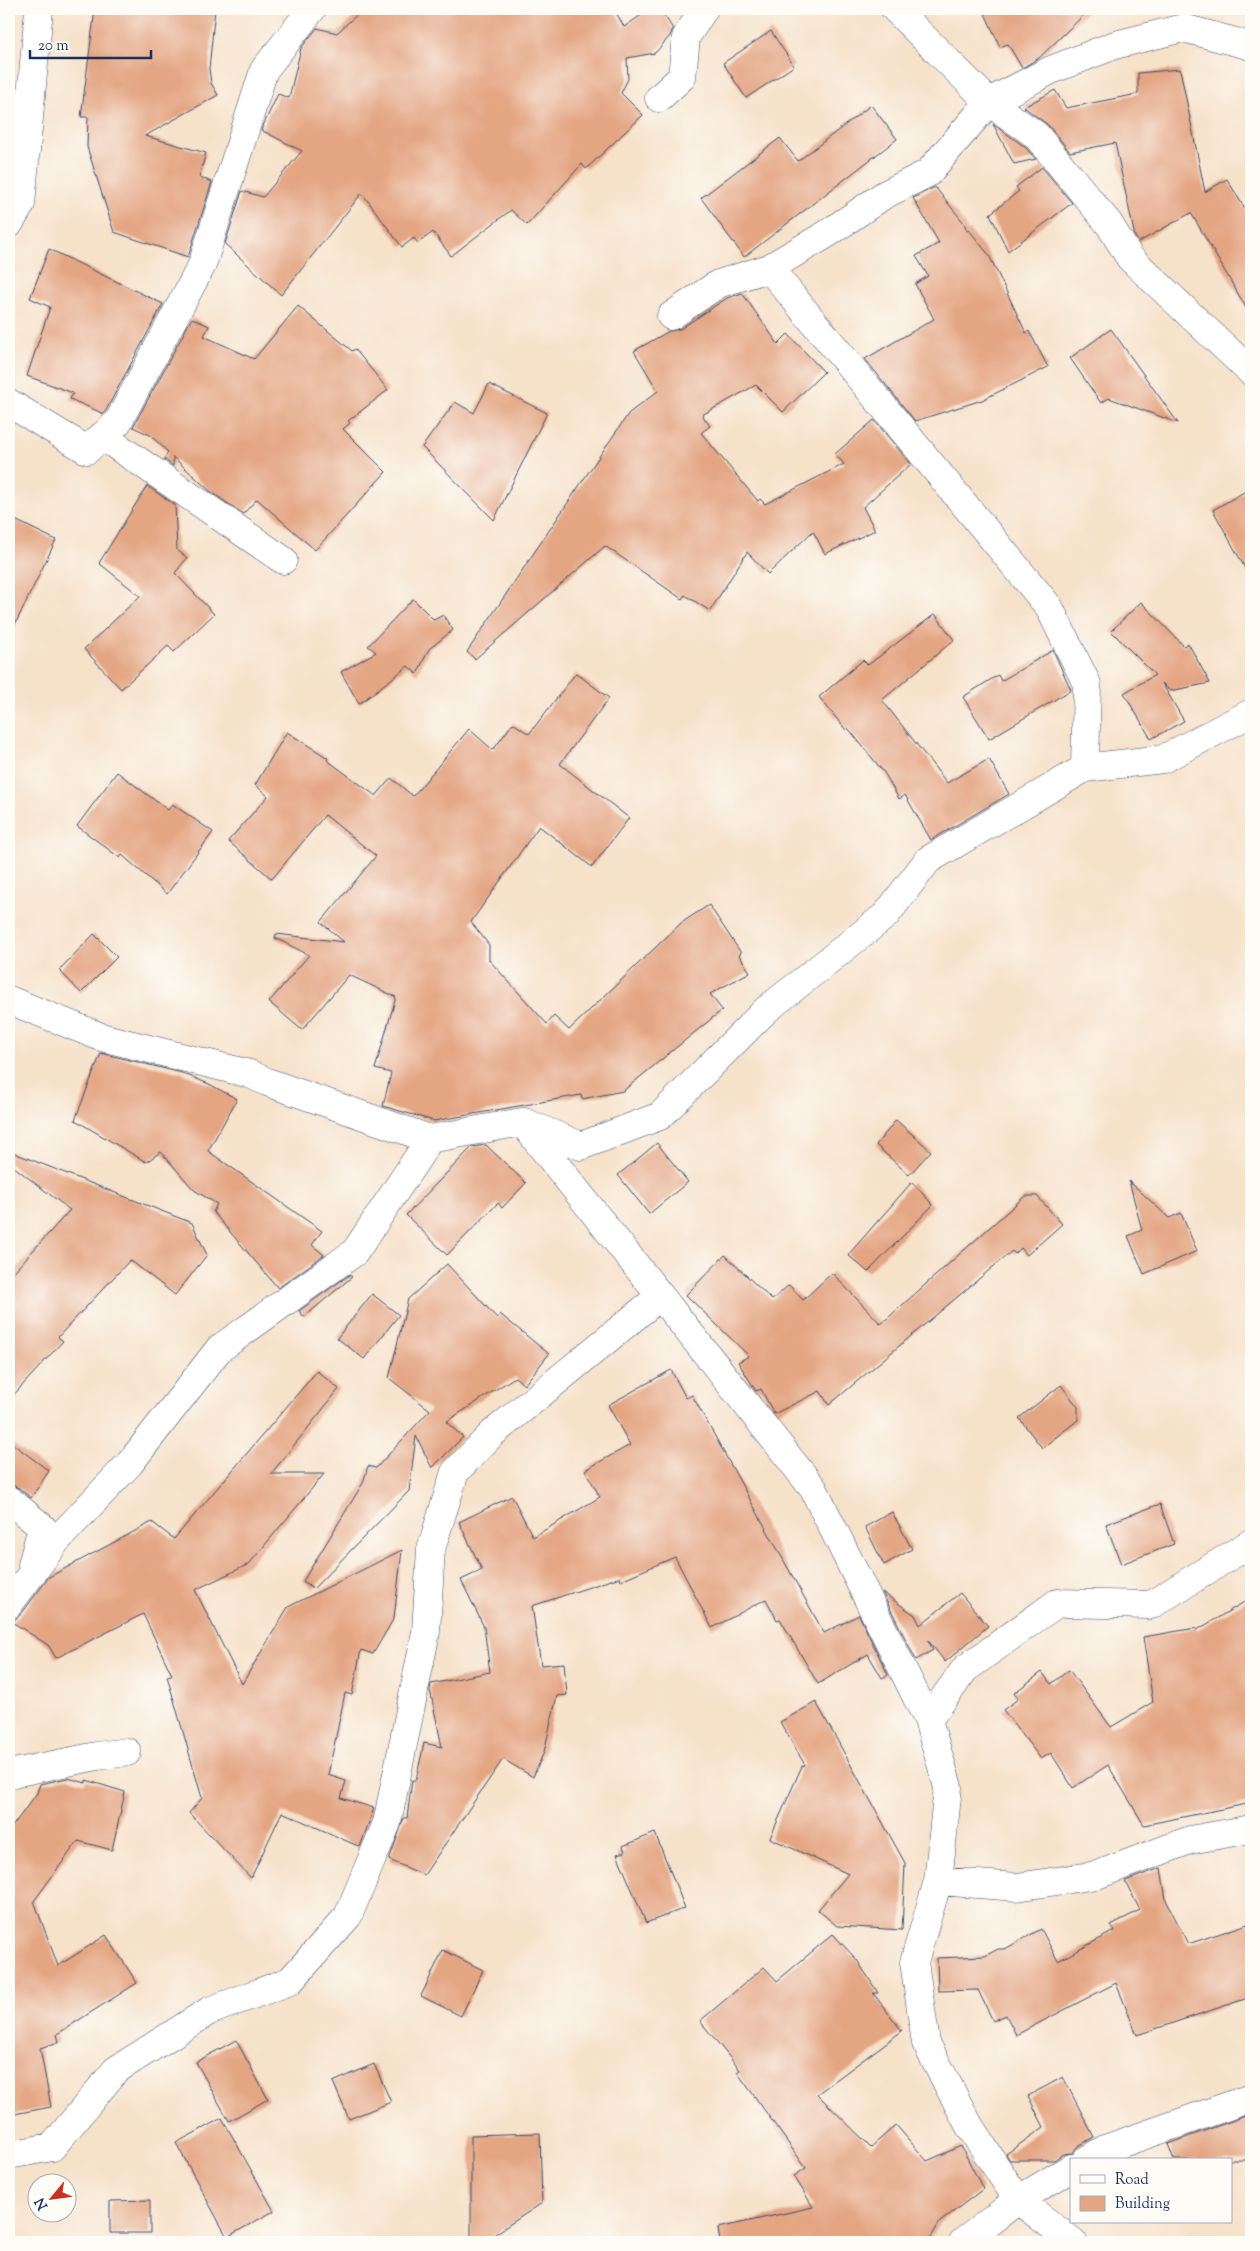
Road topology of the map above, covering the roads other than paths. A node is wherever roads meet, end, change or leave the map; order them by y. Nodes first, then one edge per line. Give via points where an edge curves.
1 (39, 9) edge
2 (312, 9) edge
3 (704, 9) edge
4 (895, 9) edge
5 (1251, 46) edge
6 (659, 98) dead end
7 (990, 102) junction
8 (9, 224) edge
9 (769, 268) junction
10 (671, 316) dead end
11 (1251, 372) edge
12 (9, 403) edge
13 (102, 436) junction
14 (283, 560) dead end
15 (1251, 713) edge
16 (1085, 768) junction
17 (9, 1000) edge
18 (522, 1122) junction
19 (430, 1139) junction
20 (659, 1297) junction
21 (9, 1500) edge
22 (1251, 1543) edge
23 (27, 1581) junction
24 (9, 1604) edge
25 (928, 1720) junction
26 (127, 1752) dead end
27 (9, 1774) edge
28 (1251, 1829) edge
29 (938, 1881) junction
30 (1251, 2098) edge
31 (9, 2155) edge
32 (1089, 2158) edge
33 (1070, 2169) edge
34 (1018, 2200) junction
35 (963, 2242) edge
36 (1073, 2242) edge

1 - 8 street via 21,204
2 - 13 street via 264,70 202,264 118,422
3 - 6 street via 686,37 682,77
4 - 7 street
5 - 7 street via 1183,28 1106,49 1051,70
7 - 9 street via 928,173 884,195
7 - 11 street via 1036,134 1109,224 1130,258
9 - 10 street via 718,284
9 - 16 street via 1049,607 1087,684
12 - 13 street via 87,450
13 - 14 street
15 - 16 street via 1163,760
16 - 18 street via 928,860 886,915 766,1010 660,1116 581,1146
17 - 19 street via 101,1037 250,1074
18 - 19 street
18 - 20 street
19 - 23 street via 355,1252 219,1349 130,1463 57,1540
20 - 25 street via 813,1488
20 - 31 street via 494,1433 454,1472 431,1549 426,1632 386,1823 348,1916 290,1981 209,2011 116,2070 52,2147
21 - 23 street via 42,1527
22 - 25 street via 1151,1605 1057,1603 966,1669
23 - 24 street
25 - 29 street via 948,1786
26 - 27 street
28 - 29 street via 1190,1840 1098,1875 1017,1887
29 - 34 street via 914,1962 926,2043 970,2126
30 - 32 street via 1104,2148
33 - 34 street
34 - 35 street
34 - 36 street

